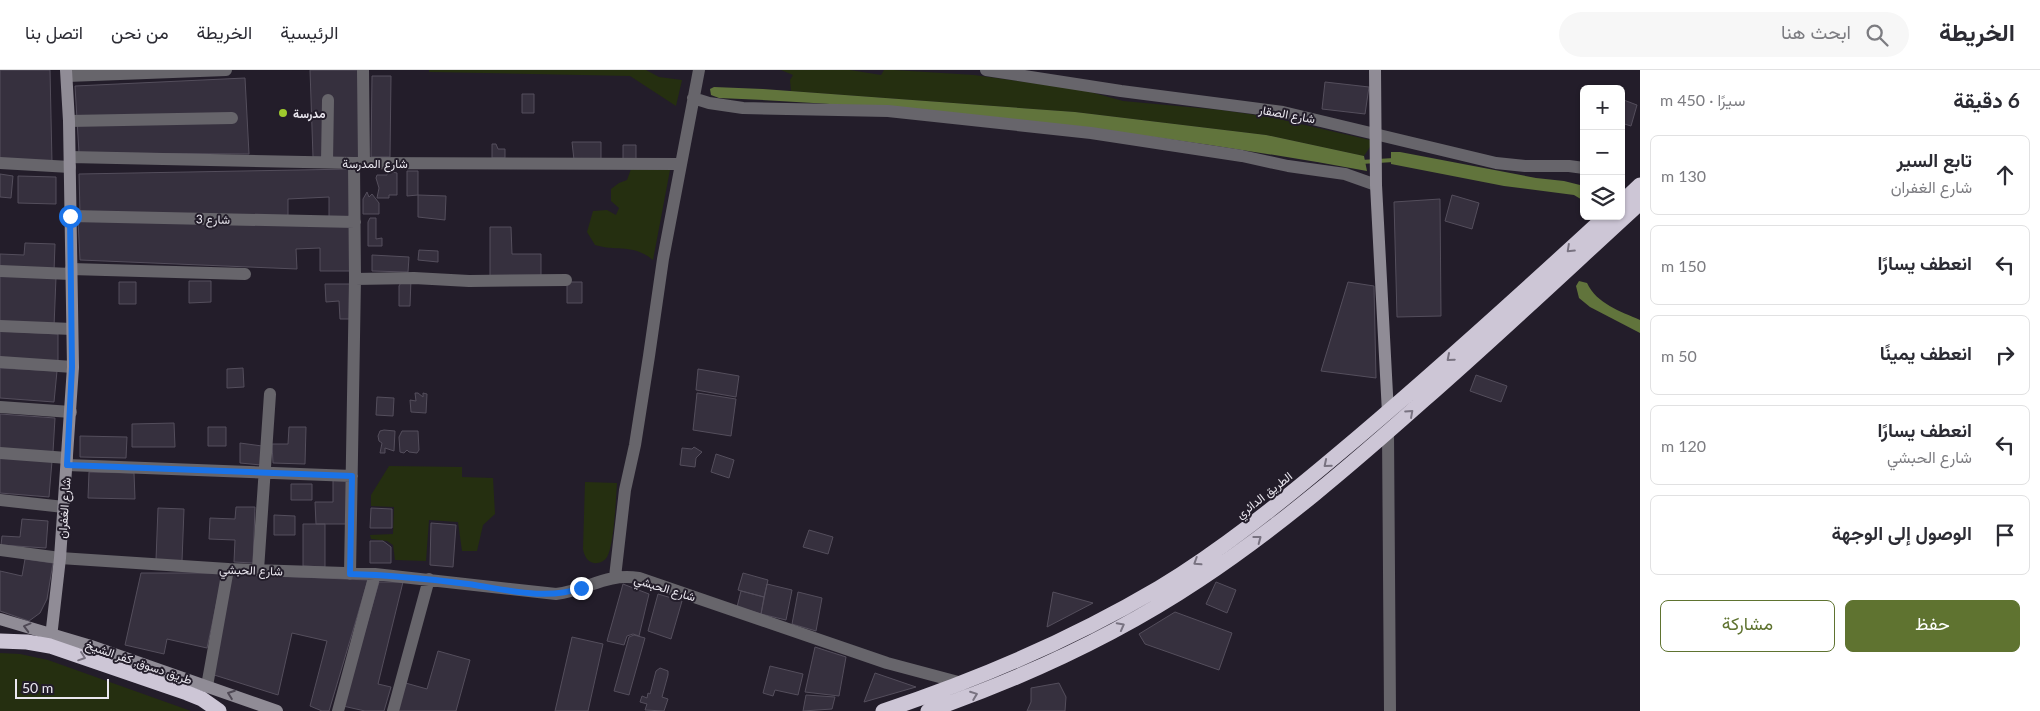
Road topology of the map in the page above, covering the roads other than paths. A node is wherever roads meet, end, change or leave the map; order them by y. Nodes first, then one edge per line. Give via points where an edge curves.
1 (226, 70) edge
2 (363, 70) edge
3 (698, 70) edge
4 (986, 70) edge
5 (1375, 70) edge
6 (67, 73) edge
7 (693, 98) junction
8 (328, 100) dead end
9 (232, 118) dead end
10 (69, 121) junction
11 (1376, 136) junction
12 (70, 162) junction
13 (327, 162) junction
14 (0, 163) edge
15 (359, 163) junction
16 (680, 164) junction
17 (1580, 167) edge
18 (1376, 180) junction
19 (1640, 185) edge
20 (1625, 198) edge
21 (1640, 204) edge
22 (70, 216) junction
23 (1602, 220) edge
24 (355, 222) junction
25 (0, 270) edge
26 (71, 272) junction
27 (245, 274) dead end
28 (355, 279) junction
29 (566, 280) dead end
30 (0, 326) edge
31 (72, 329) junction
32 (0, 362) edge
33 (72, 367) junction
34 (270, 394) dead end
35 (0, 407) edge
36 (71, 412) junction
37 (1388, 413) junction
38 (1388, 432) junction
39 (0, 453) edge
40 (67, 462) junction
41 (265, 473) junction
42 (352, 476) junction
43 (0, 500) edge
44 (64, 507) junction
45 (0, 550) edge
46 (60, 558) junction
47 (228, 569) junction
48 (258, 570) junction
49 (350, 574) junction
50 (375, 574) junction
51 (615, 577) junction
52 (429, 579) junction
53 (0, 620) edge
54 (51, 640) junction
55 (0, 642) edge
56 (962, 683) junction
57 (207, 686) junction
58 (218, 711) edge
59 (276, 711) edge
60 (338, 711) edge
61 (393, 711) edge
62 (883, 711) edge
63 (928, 711) edge
64 (1390, 711) edge

1 - 6 street
2 - 15 street
3 - 7 street
4 - 11 street, شارع الصقار via 1283,112
5 - 11 street
6 - 10 street, شارع الغفران
7 - 16 street
7 - 18 street via 743,108 888,111 1091,132
8 - 13 street
9 - 10 street
10 - 12 street, شارع الغفران
11 - 17 street, شارع الصقار via 1496,163
11 - 18 street
12 - 13 street, شارع المدرسة
12 - 14 street, شارع المدرسة
12 - 22 street, شارع الغفران
13 - 15 street, شارع المدرسة
15 - 16 street, شارع المدرسة
15 - 24 street
16 - 51 street via 625,490
18 - 37 street
19 - 20 highway
38 -> 21 highway
22 - 24 street, شارع 3
22 - 26 street, شارع الغفران
23 -> 37 highway, الطريق الدائري
24 - 28 street
25 - 26 street
26 - 27 street
26 - 31 street, شارع الغفران
28 - 29 street
28 - 42 street
30 - 31 street
31 - 33 street, شارع الغفران
32 - 33 street
33 - 36 street, شارع الغفران
34 - 41 street
35 - 36 street
36 - 40 street, شارع الغفران
37 -> 56 highway, الطريق الدائري via 1280,503 1222,547 1160,587 1030,656
63 -> 38 highway via 1032,671 1144,614 1197,582 1299,508
38 - 64 street
39 - 40 street
40 - 41 street
40 - 44 street, شارع الغفران
41 - 42 street
41 - 48 street
42 - 49 street
43 - 44 street
44 - 46 street, شارع الغفران
45 - 46 street, شارع الحبشي
46 - 47 street, شارع الحبشي
46 - 54 street, شارع الغفران
47 - 48 street, شارع الحبشي
47 - 57 street
48 - 49 street, شارع الحبشي
49 - 50 street, شارع الحبشي
50 - 52 street, شارع الحبشي
50 - 60 street
51 - 52 street, شارع الحبشي via 569,593 556,594
51 - 56 street, شارع الحبشي via 640,578 887,663
52 - 61 street
54 -> 53 street, طريق دسوق, كفر الشيخ
54 - 55 highway
54 - 57 street, طريق دسوق, كفر الشيخ via 92,646
54 -> 58 highway via 202,699
56 - 62 highway, الطريق الدائري
59 -> 57 street, طريق دسوق, كفر الشيخ

